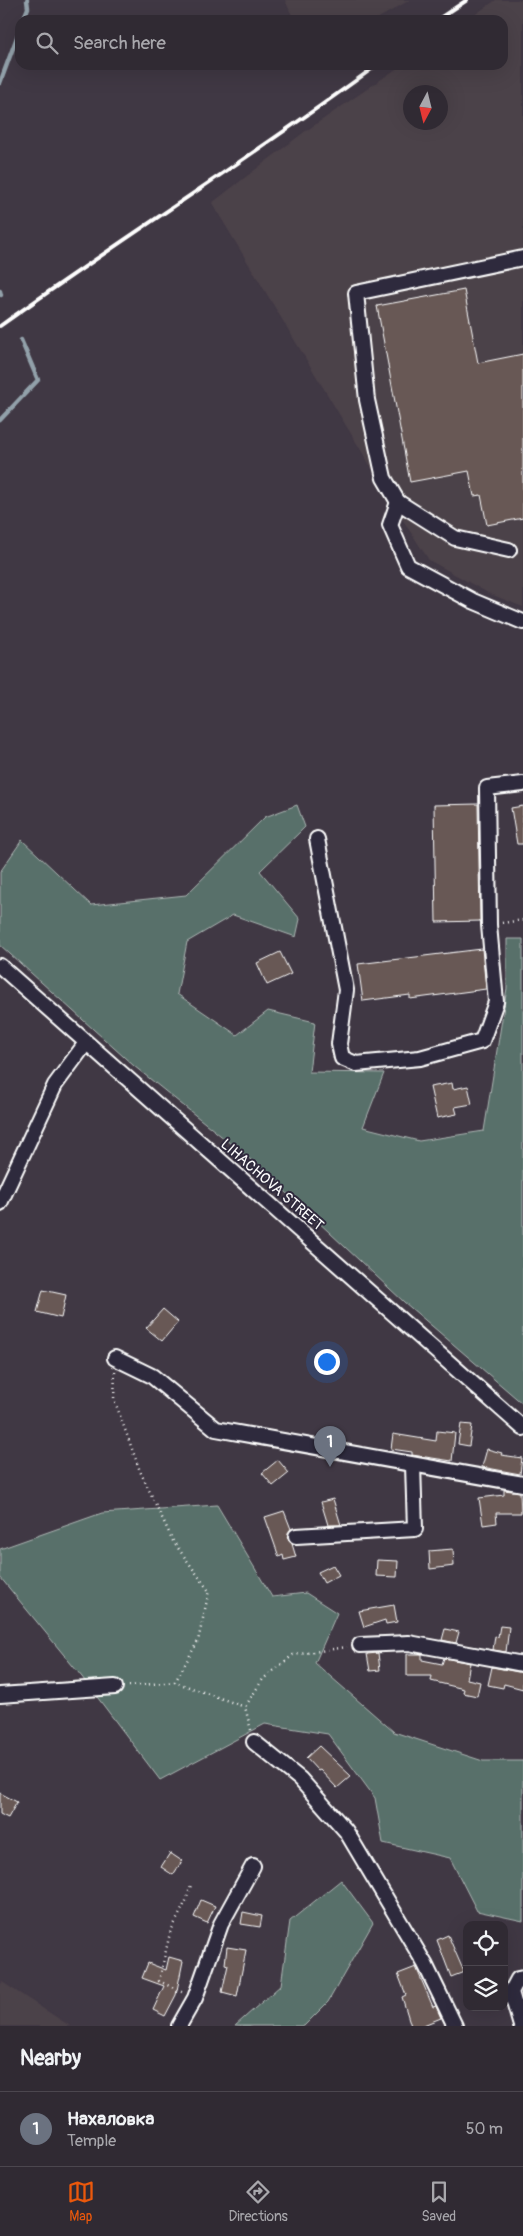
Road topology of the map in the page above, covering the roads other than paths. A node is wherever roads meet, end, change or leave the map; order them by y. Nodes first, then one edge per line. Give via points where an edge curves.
1 (523, 258) edge
2 (398, 502) junction
3 (510, 550) dead end
4 (523, 622) edge
5 (523, 784) edge
6 (317, 839) dead end
7 (0, 966) edge
8 (86, 1043) junction
9 (0, 1204) edge
10 (116, 1358) road end
11 (523, 1428) edge
12 (413, 1465) junction
13 (523, 1484) edge
14 (296, 1536) dead end
15 (360, 1645) road end
16 (523, 1664) edge
17 (115, 1687) road end
18 (0, 1695) edge
19 (254, 1742) road end
20 (253, 1866) dead end
21 (523, 1978) edge
22 (179, 2026) edge
23 (455, 2026) edge
24 (521, 2026) edge

1 - 2 street via 356,293 367,400 384,478
2 - 3 street via 455,538
2 - 4 street via 390,524 408,566 473,601
5 - 6 street via 488,788 489,925 496,1002 482,1042 420,1058 356,1064 342,1058 339,1044 346,990
7 - 8 street, LIHACHOVA STREET
8 - 9 street via 55,1085
8 - 11 street, LIHACHOVA STREET
10 - 12 street via 152,1376 216,1429
12 - 13 street
12 - 14 street via 415,1529
15 - 16 street via 409,1644
17 - 18 street
19 - 23 street via 300,1779 346,1831 425,1964
20 - 22 street via 221,1924 195,1998
21 - 24 street via 518,1979 511,1992

